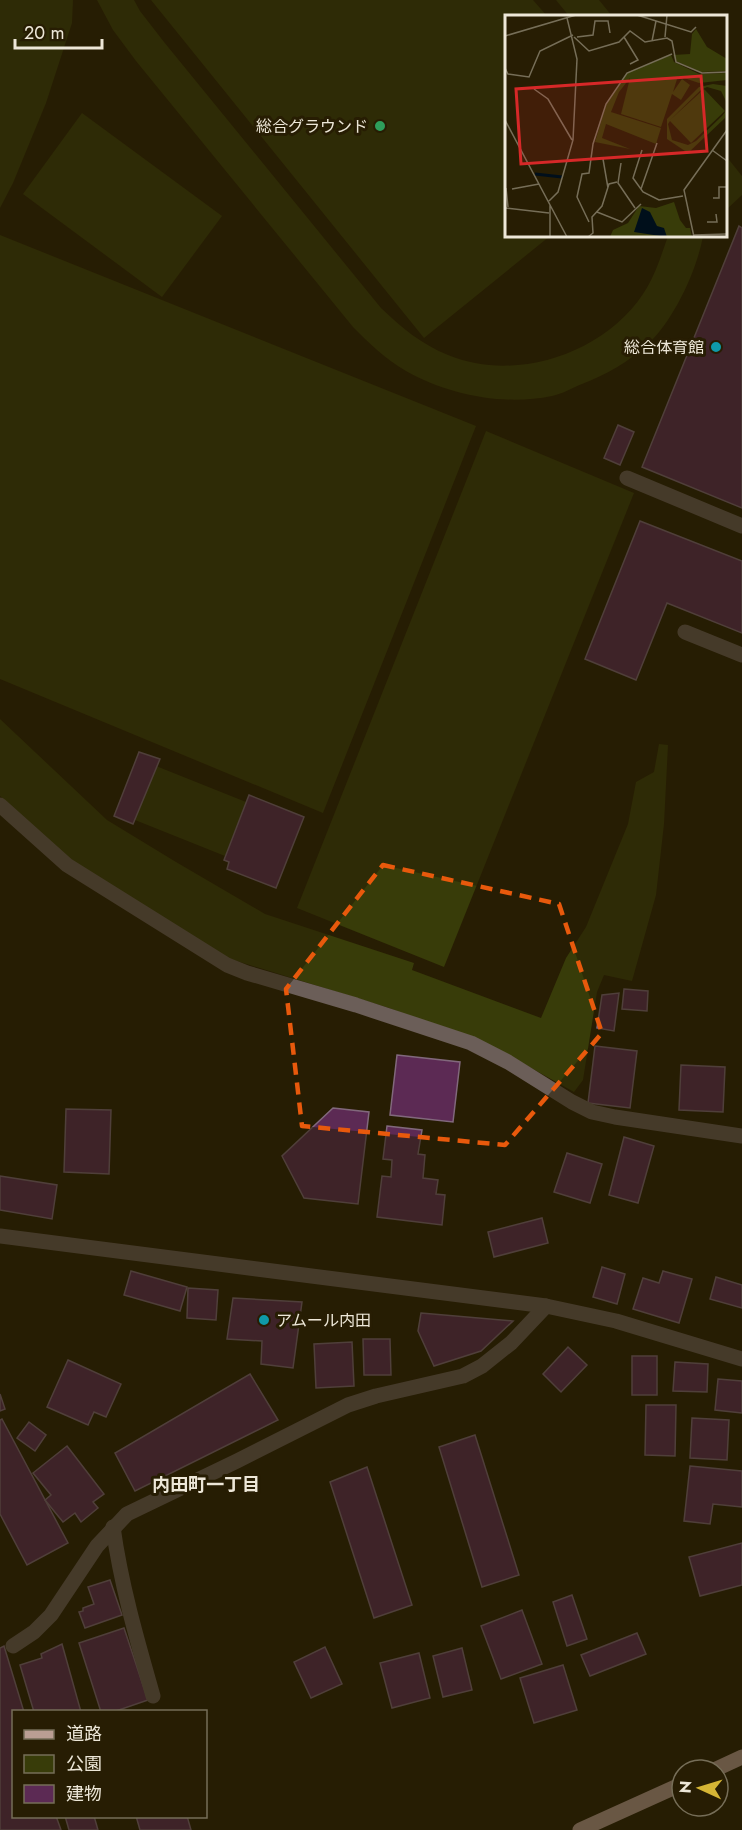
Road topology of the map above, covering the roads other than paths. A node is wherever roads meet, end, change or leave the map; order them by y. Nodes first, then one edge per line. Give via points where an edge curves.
1 (627, 478) dead end
2 (742, 526) edge
3 (685, 632) dead end
4 (742, 655) edge
5 (0, 805) edge
6 (742, 1136) edge
7 (0, 1236) edge
8 (546, 1306) junction
9 (742, 1359) edge
10 (113, 1527) junction
11 (13, 1646) dead end
12 (153, 1696) dead end
13 (670, 1789) edge
14 (580, 1830) edge

1 - 2 street
3 - 4 street
5 - 6 street via 67,865 227,965 471,1043 592,1112
7 - 8 street
8 - 9 street via 616,1321
8 - 10 street via 512,1343 463,1376 348,1405 127,1514
10 - 11 street via 51,1615
10 - 12 street via 131,1623
13 - 14 main road

